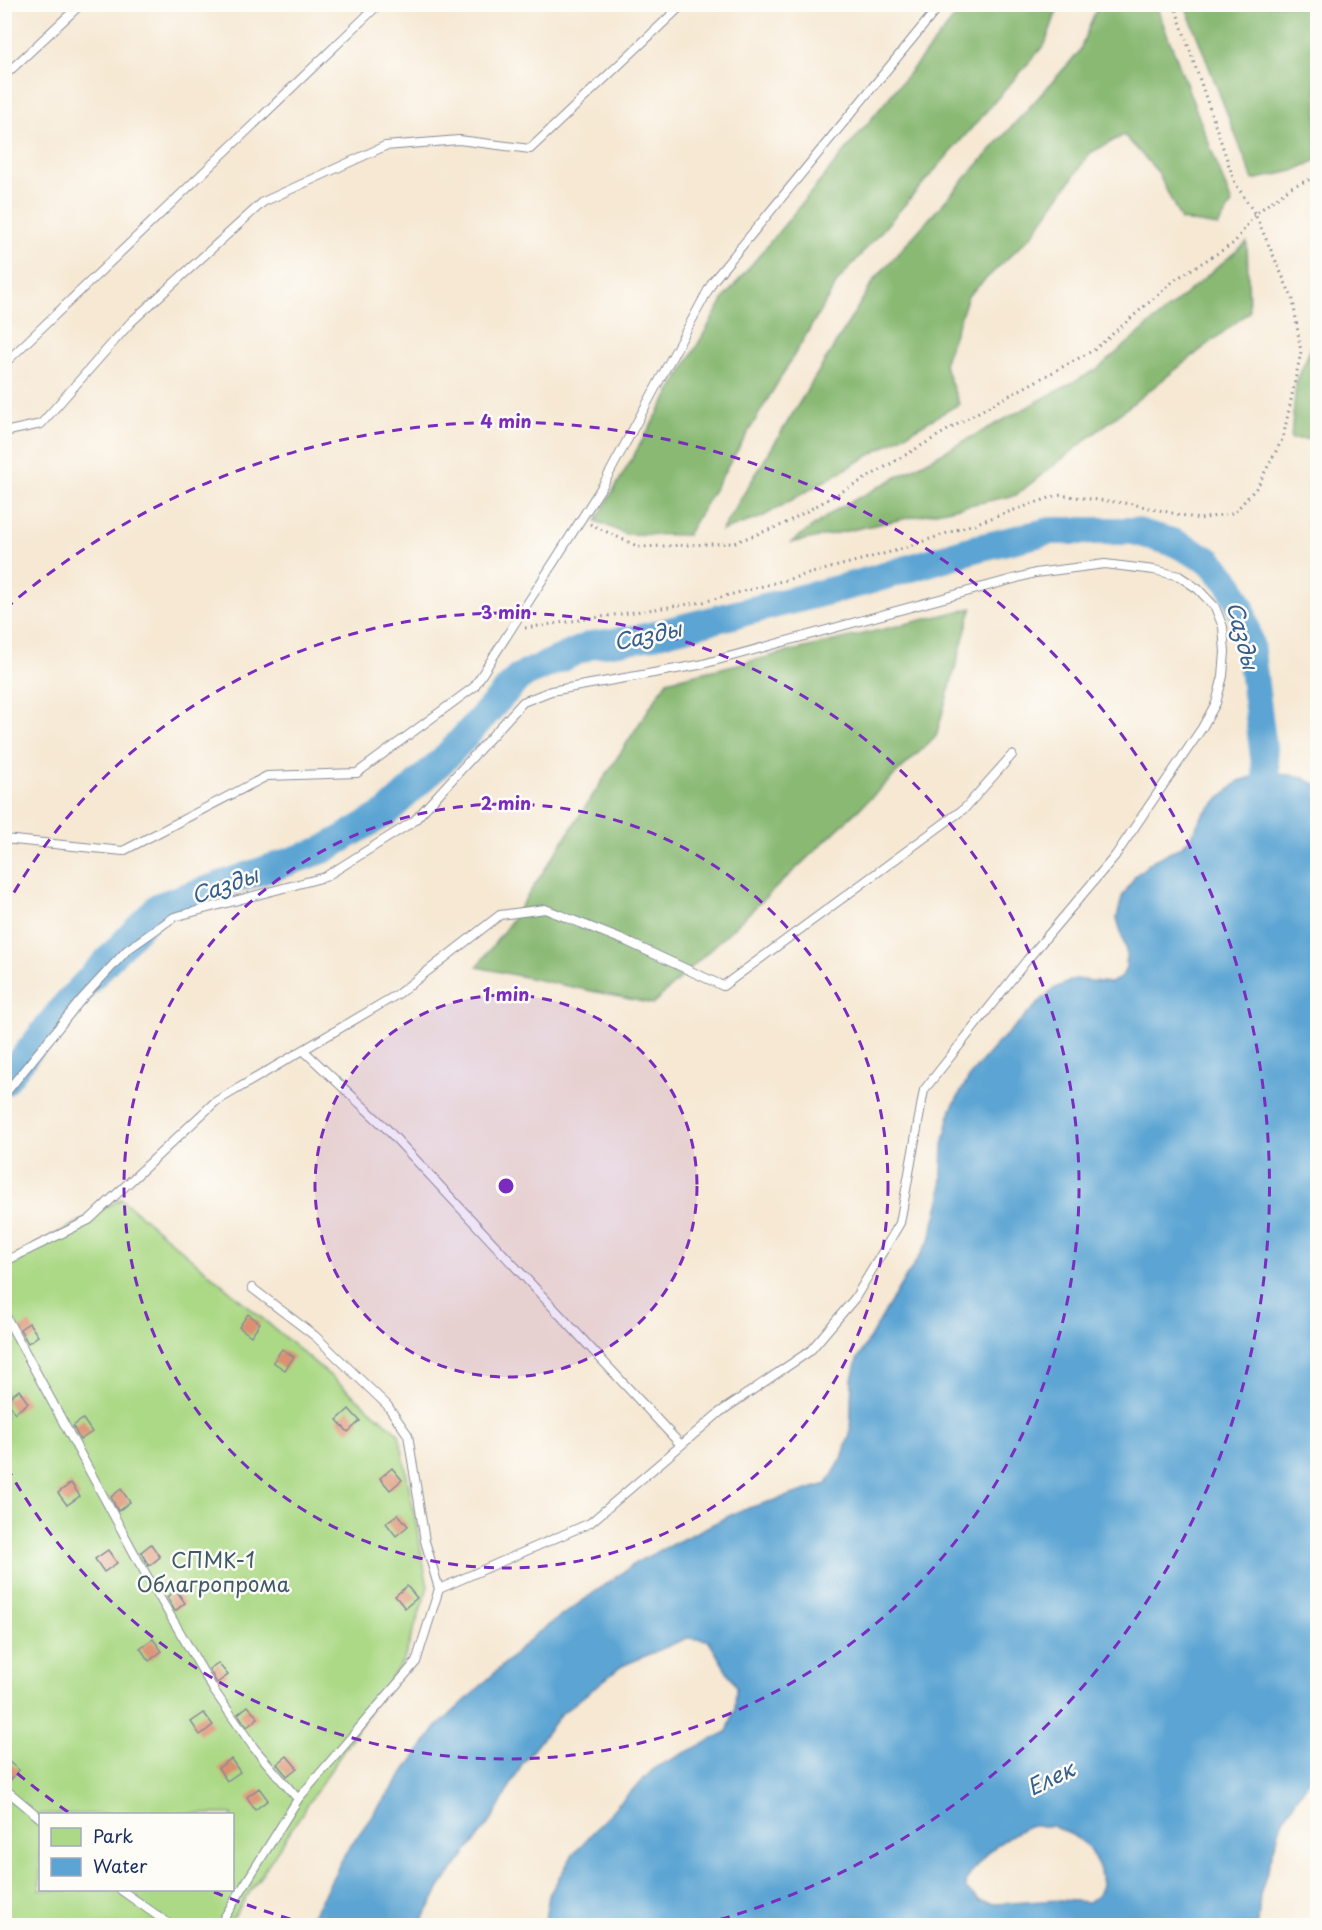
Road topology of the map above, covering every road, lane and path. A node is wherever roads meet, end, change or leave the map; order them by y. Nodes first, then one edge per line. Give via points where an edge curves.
1 (81, 4) edge
2 (379, 4) edge
3 (683, 4) edge
4 (940, 4) edge
5 (1174, 4) edge
6 (4, 76) edge
7 (1317, 176) edge
8 (1255, 214) junction
9 (4, 364) edge
10 (4, 432) edge
11 (580, 520) junction
12 (510, 629) junction
13 (1012, 755) dead end
14 (4, 838) edge
15 (303, 1050) junction
16 (4, 1095) edge
17 (4, 1262) edge
18 (252, 1288) dead end
19 (4, 1313) edge
20 (681, 1445) junction
21 (439, 1589) junction
22 (4, 1788) edge
23 (298, 1799) junction
24 (39, 1817) edge
25 (123, 1891) edge
26 (172, 1926) edge
27 (219, 1926) edge

1 - 6 lane
2 - 9 lane
3 - 10 lane via 530,148 459,140 385,146 263,202 131,322 41,424
4 - 11 lane via 713,281 603,485
5 - 8 path via 1235,183
7 - 8 path via 1291,187
8 - 11 path via 1234,243 1176,279 1094,350 782,525 733,543 639,547
8 - 12 path via 1293,300 1301,352 1283,438 1257,487 1234,513 1198,519 1132,504 1058,495 898,550 703,602
11 - 12 lane
12 - 14 lane via 474,687 357,773 267,776 123,850
13 - 15 lane via 965,808 723,986 545,909 500,915 398,994
15 - 17 lane via 215,1102 89,1220
15 - 20 lane via 386,1128
16 - 20 lane via 80,1000 127,950 174,917 325,877 414,821 523,702 551,691 699,665 1035,573 1105,564 1179,576 1215,607 1223,627 1226,652 1216,704 1115,856 924,1090 900,1223 855,1298 810,1351 720,1412
18 - 21 lane via 315,1336 387,1405 408,1435 424,1541
19 - 23 lane via 140,1564 215,1692 254,1748
20 - 21 lane via 590,1523
21 - 23 lane via 416,1662
22 - 24 lane
23 - 27 lane
25 - 26 lane

